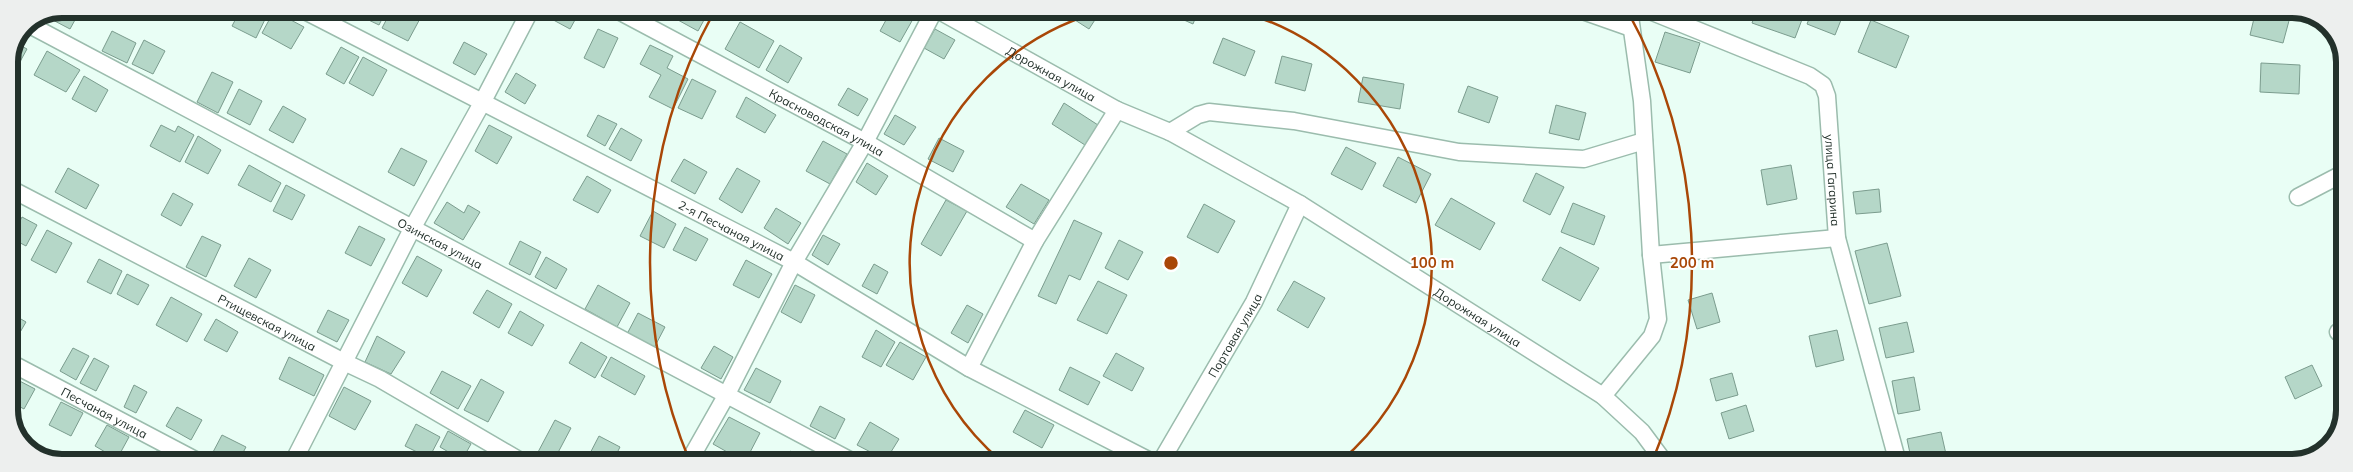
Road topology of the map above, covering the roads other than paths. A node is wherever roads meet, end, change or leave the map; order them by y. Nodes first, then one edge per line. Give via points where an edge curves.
1 (318, 18) edge
2 (526, 18) edge
3 (632, 18) edge
4 (930, 18) edge
5 (951, 18) edge
6 (1603, 18) edge
7 (1630, 18) edge
8 (1667, 18) edge
9 (34, 27) edge
10 (1631, 28) junction
11 (482, 103) junction
12 (1117, 110) junction
13 (1170, 132) junction
14 (1644, 141) junction
15 (865, 142) junction
16 (2335, 178) edge
17 (18, 193) edge
18 (2298, 197) dead end
19 (1300, 204) junction
20 (413, 227) junction
21 (1837, 238) junction
22 (1035, 241) junction
23 (1651, 255) junction
24 (794, 262) junction
25 (344, 362) junction
26 (18, 367) edge
27 (969, 368) junction
28 (726, 396) junction
29 (1603, 396) junction
30 (184, 454) edge
31 (297, 454) edge
32 (508, 454) edge
33 (693, 454) edge
34 (838, 454) edge
35 (1136, 454) edge
36 (1165, 454) edge
37 (1658, 454) edge
38 (1896, 454) edge

1 - 11 street, 2-я Песчаная улица
2 - 11 street
3 - 15 street, Красноводская улица
4 - 15 street
5 - 12 street, Дорожная улица
6 - 10 street
7 - 10 street
8 - 21 street, улица Гагарина via 1810,76 1823,85 1827,96
9 - 20 street, Озинская улица
10 - 14 street via 1642,101
11 - 20 street
11 - 24 street, 2-я Песчаная улица
12 - 13 street, Дорожная улица
12 - 22 street
13 - 14 street via 1209,112 1294,121 1459,152 1569,159 1600,156
13 - 19 street, Дорожная улица
14 - 23 street
15 - 22 street, Красноводская улица
15 - 24 street
16 - 18 street
17 - 25 street, Ртищевская улица
19 - 29 street, Дорожная улица
19 - 36 street, Портовая улица via 1254,302
20 - 25 street
20 - 28 street, Озинская улица
21 - 23 street
21 - 38 street, улица Гагарина
22 - 27 street
23 - 29 street via 1658,311 1655,332
24 - 27 street, 2-я Песчаная улица
24 - 28 street
25 - 31 street
25 - 32 street, Ртищевская улица via 380,379
26 - 30 street, Песчаная улица
27 - 35 street, 2-я Песчаная улица
28 - 33 street
28 - 34 street, Озинская улица
29 - 37 street, Дорожная улица via 1642,432

